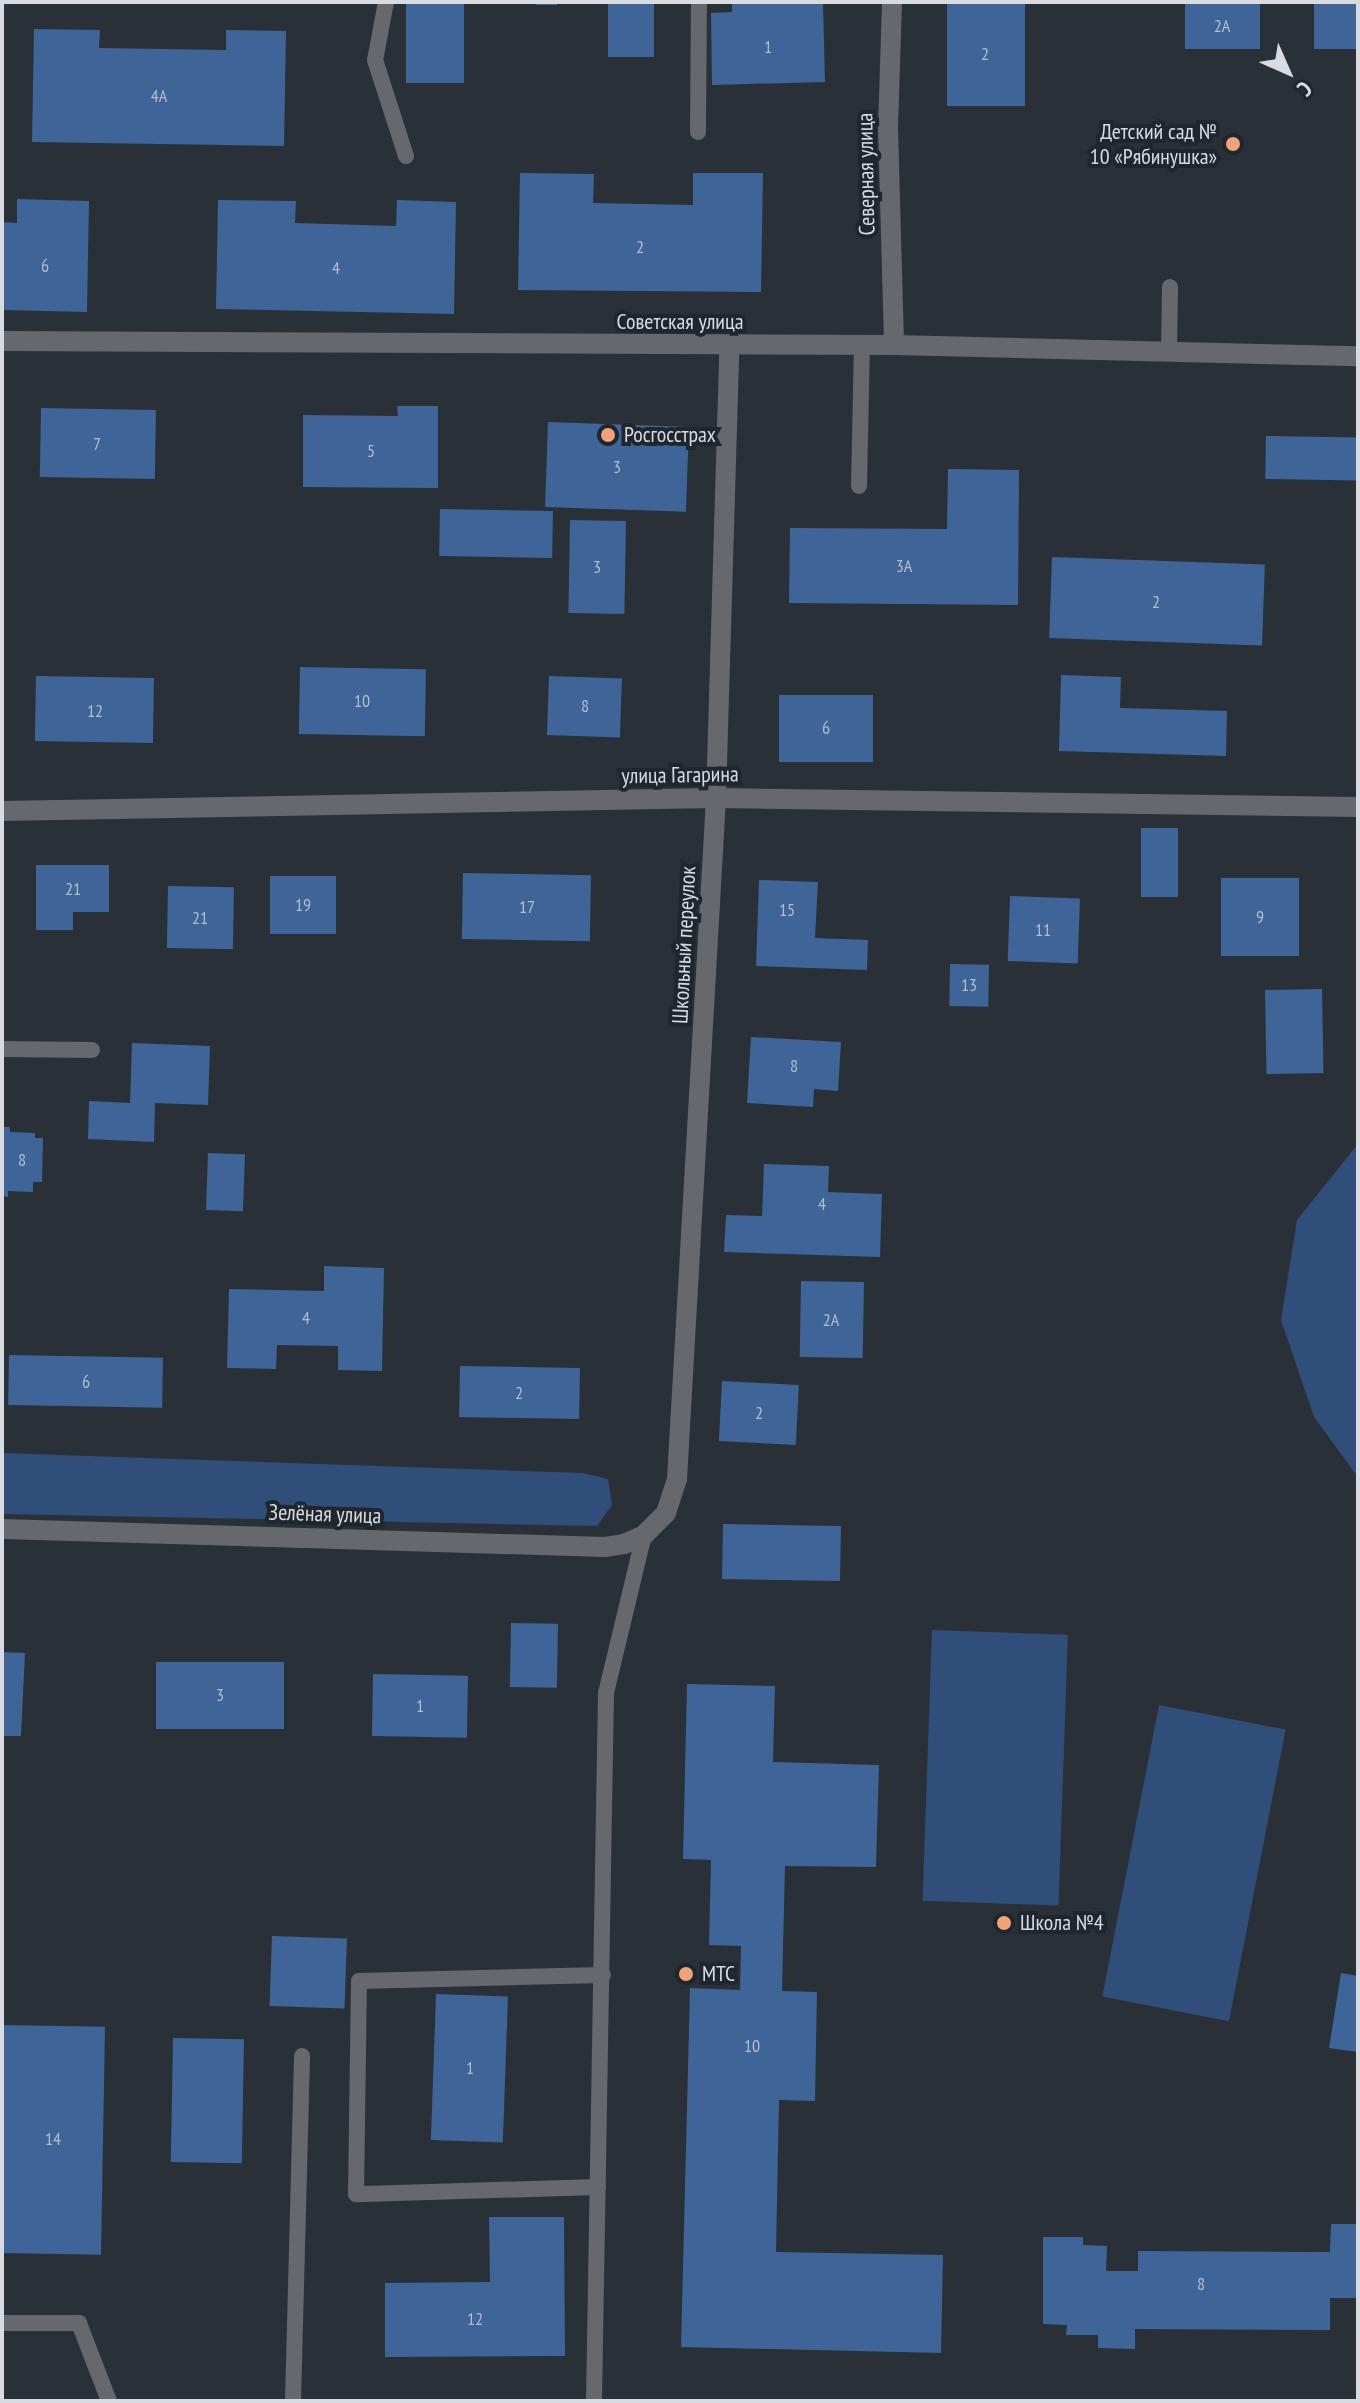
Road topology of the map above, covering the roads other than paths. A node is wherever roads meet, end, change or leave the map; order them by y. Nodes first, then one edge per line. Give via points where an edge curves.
1 (386, 2) edge
2 (699, 2) edge
3 (892, 2) edge
4 (698, 132) dead end
5 (406, 156) dead end
6 (1170, 287) dead end
7 (2, 341) edge
8 (862, 345) junction
9 (894, 345) junction
10 (729, 347) junction
11 (1169, 352) junction
12 (1358, 356) edge
13 (859, 486) dead end
14 (716, 798) junction
15 (1358, 807) edge
16 (2, 811) edge
17 (2, 1049) edge
18 (92, 1050) dead end
19 (2, 1529) edge
20 (644, 1535) junction
21 (603, 1975) junction
22 (302, 2056) dead end
23 (598, 2187) junction
24 (2, 2323) edge
25 (109, 2401) edge
26 (293, 2401) edge
27 (594, 2401) edge

1 - 5 lane via 375,60
2 - 4 lane
3 - 9 street, Северная улица via 888,128
6 - 11 lane
7 - 10 street, Советская улица
8 - 9 street, Советская улица
8 - 10 street, Советская улица
8 - 13 lane
9 - 11 street, Советская улица
10 - 14 street, Школьный переулок
11 - 12 street, Советская улица
14 - 15 street, улица Гагарина
14 - 16 street, улица Гагарина
14 - 20 street, Школьный переулок via 677,1479 666,1513
17 - 18 lane
19 - 20 street, Зелёная улица via 605,1547
20 - 21 lane via 606,1693
21 - 23 lane
21 - 23 lane via 359,1981 356,2194
22 - 26 lane
23 - 27 lane
24 - 25 lane via 79,2323

